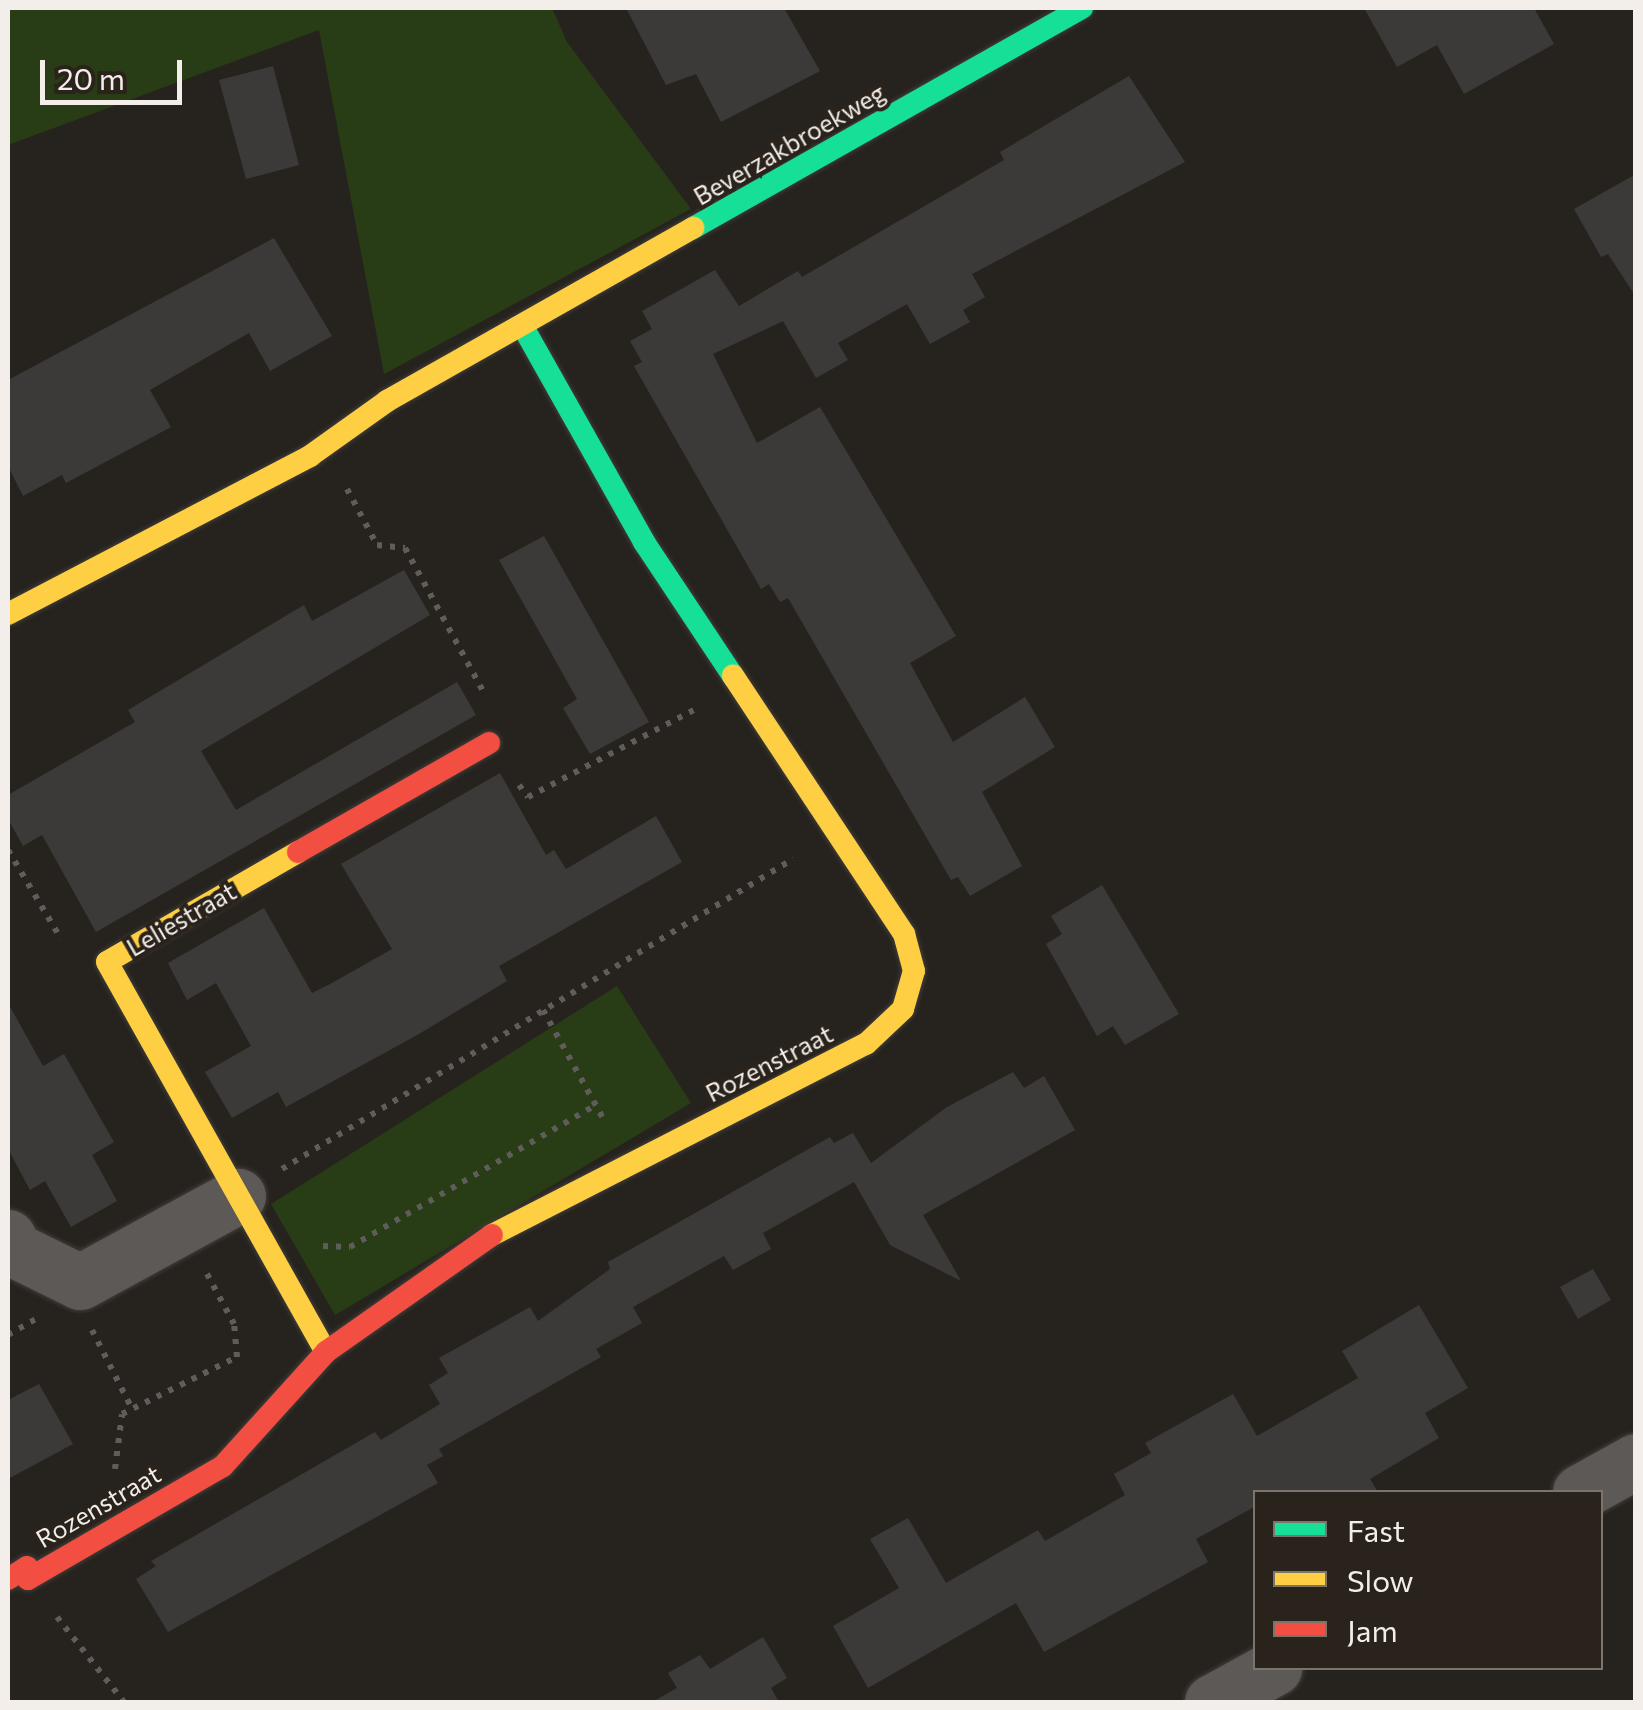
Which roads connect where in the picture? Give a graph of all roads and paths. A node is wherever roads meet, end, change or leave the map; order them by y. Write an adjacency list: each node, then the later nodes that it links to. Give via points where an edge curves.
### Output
1 (1082, 8): 2 (street, Beverzakbroekweg)
2 (523, 328): 4 (street, Beverzakbroekweg, via 387,401 247,492 164,526); 5 (street, Rozenstraat, via 644,542)
3 (340, 476): 6 (path, via 377,545 406,548 487,700)
4 (8, 614)
5 (740, 687): 6 (path, via 528,797); 7 (street, Rozenstraat)
6 (489, 742): 9 (street, Leliestraat)
7 (836, 832): 10 (path); 12 (street, Rozenstraat, via 904,934 914,971 904,1009 866,1044)
8 (8, 850): 9 (path, via 78,967)
9 (107, 962): 13 (street, Leliestraat)
10 (544, 1010): 11 (path); 13 (path)
11 (598, 1104): 12 (path); 16 (path, via 350,1248)
12 (623, 1168): 18 (street, Rozenstraat, via 494,1234)
13 (238, 1196): 14 (street); 16 (street, Leliestraat)
14 (182, 1226): 15 (street, via 80,1282 15,1250); 19 (path, via 234,1324 237,1358)
15 (8, 1237)
16 (264, 1243): 18 (street, Leliestraat)
17 (83, 1313): 19 (path)
18 (326, 1352): 22 (street, Rozenstraat, via 222,1466)
19 (132, 1409): 22 (path, via 122,1414)
20 (1636, 1461): 21 (street)
21 (1584, 1490)
22 (106, 1533): 23 (street, Rozenstraat)
23 (18, 1578): 25 (path)
24 (1270, 1670): 26 (street)
25 (124, 1702)
26 (1212, 1702)

